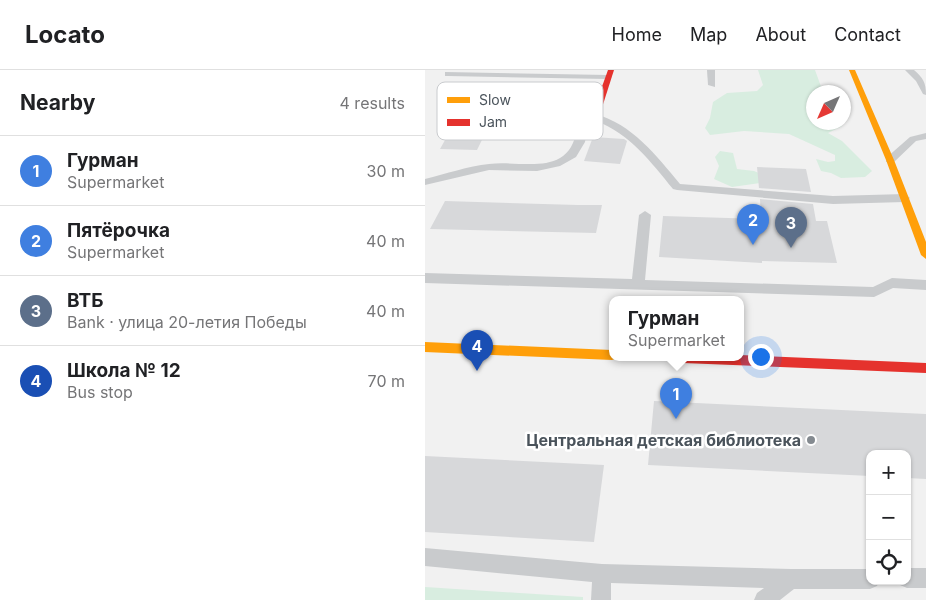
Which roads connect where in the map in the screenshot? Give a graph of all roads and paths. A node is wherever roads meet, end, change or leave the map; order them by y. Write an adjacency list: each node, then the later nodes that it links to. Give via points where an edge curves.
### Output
1 (711, 70): 7 (lane)
2 (852, 70): 13 (street)
3 (909, 70): 6 (lane)
4 (448, 74): 5 (lane)
5 (609, 74): 8 (street)
6 (923, 81): 9 (lane)
7 (712, 85)
8 (603, 92)
9 (926, 92)
10 (603, 119): 15 (lane, via 645,147 677,187 833,200)
11 (926, 136): 13 (lane, via 913,139)
12 (580, 140): 14 (lane, via 573,155 556,164 537,168 489,167)
13 (890, 160): 15 (street)
14 (425, 182)
15 (905, 198): 17 (street)
16 (645, 215): 20 (lane)
17 (924, 241): 18 (street)
18 (926, 255)
19 (425, 278): 20 (lane)
20 (638, 284): 21 (lane, via 875,292 892,283)
21 (926, 285)
22 (425, 347): 23 (street)
23 (609, 355)
24 (744, 361): 25 (street)
25 (926, 368)
26 (425, 557): 27 (lane)
27 (602, 572): 31 (lane); 32 (lane)
28 (866, 578): 31 (lane)
29 (911, 578): 30 (lane)
30 (926, 578)
31 (791, 580): 33 (lane)
32 (601, 600)
33 (765, 600)

